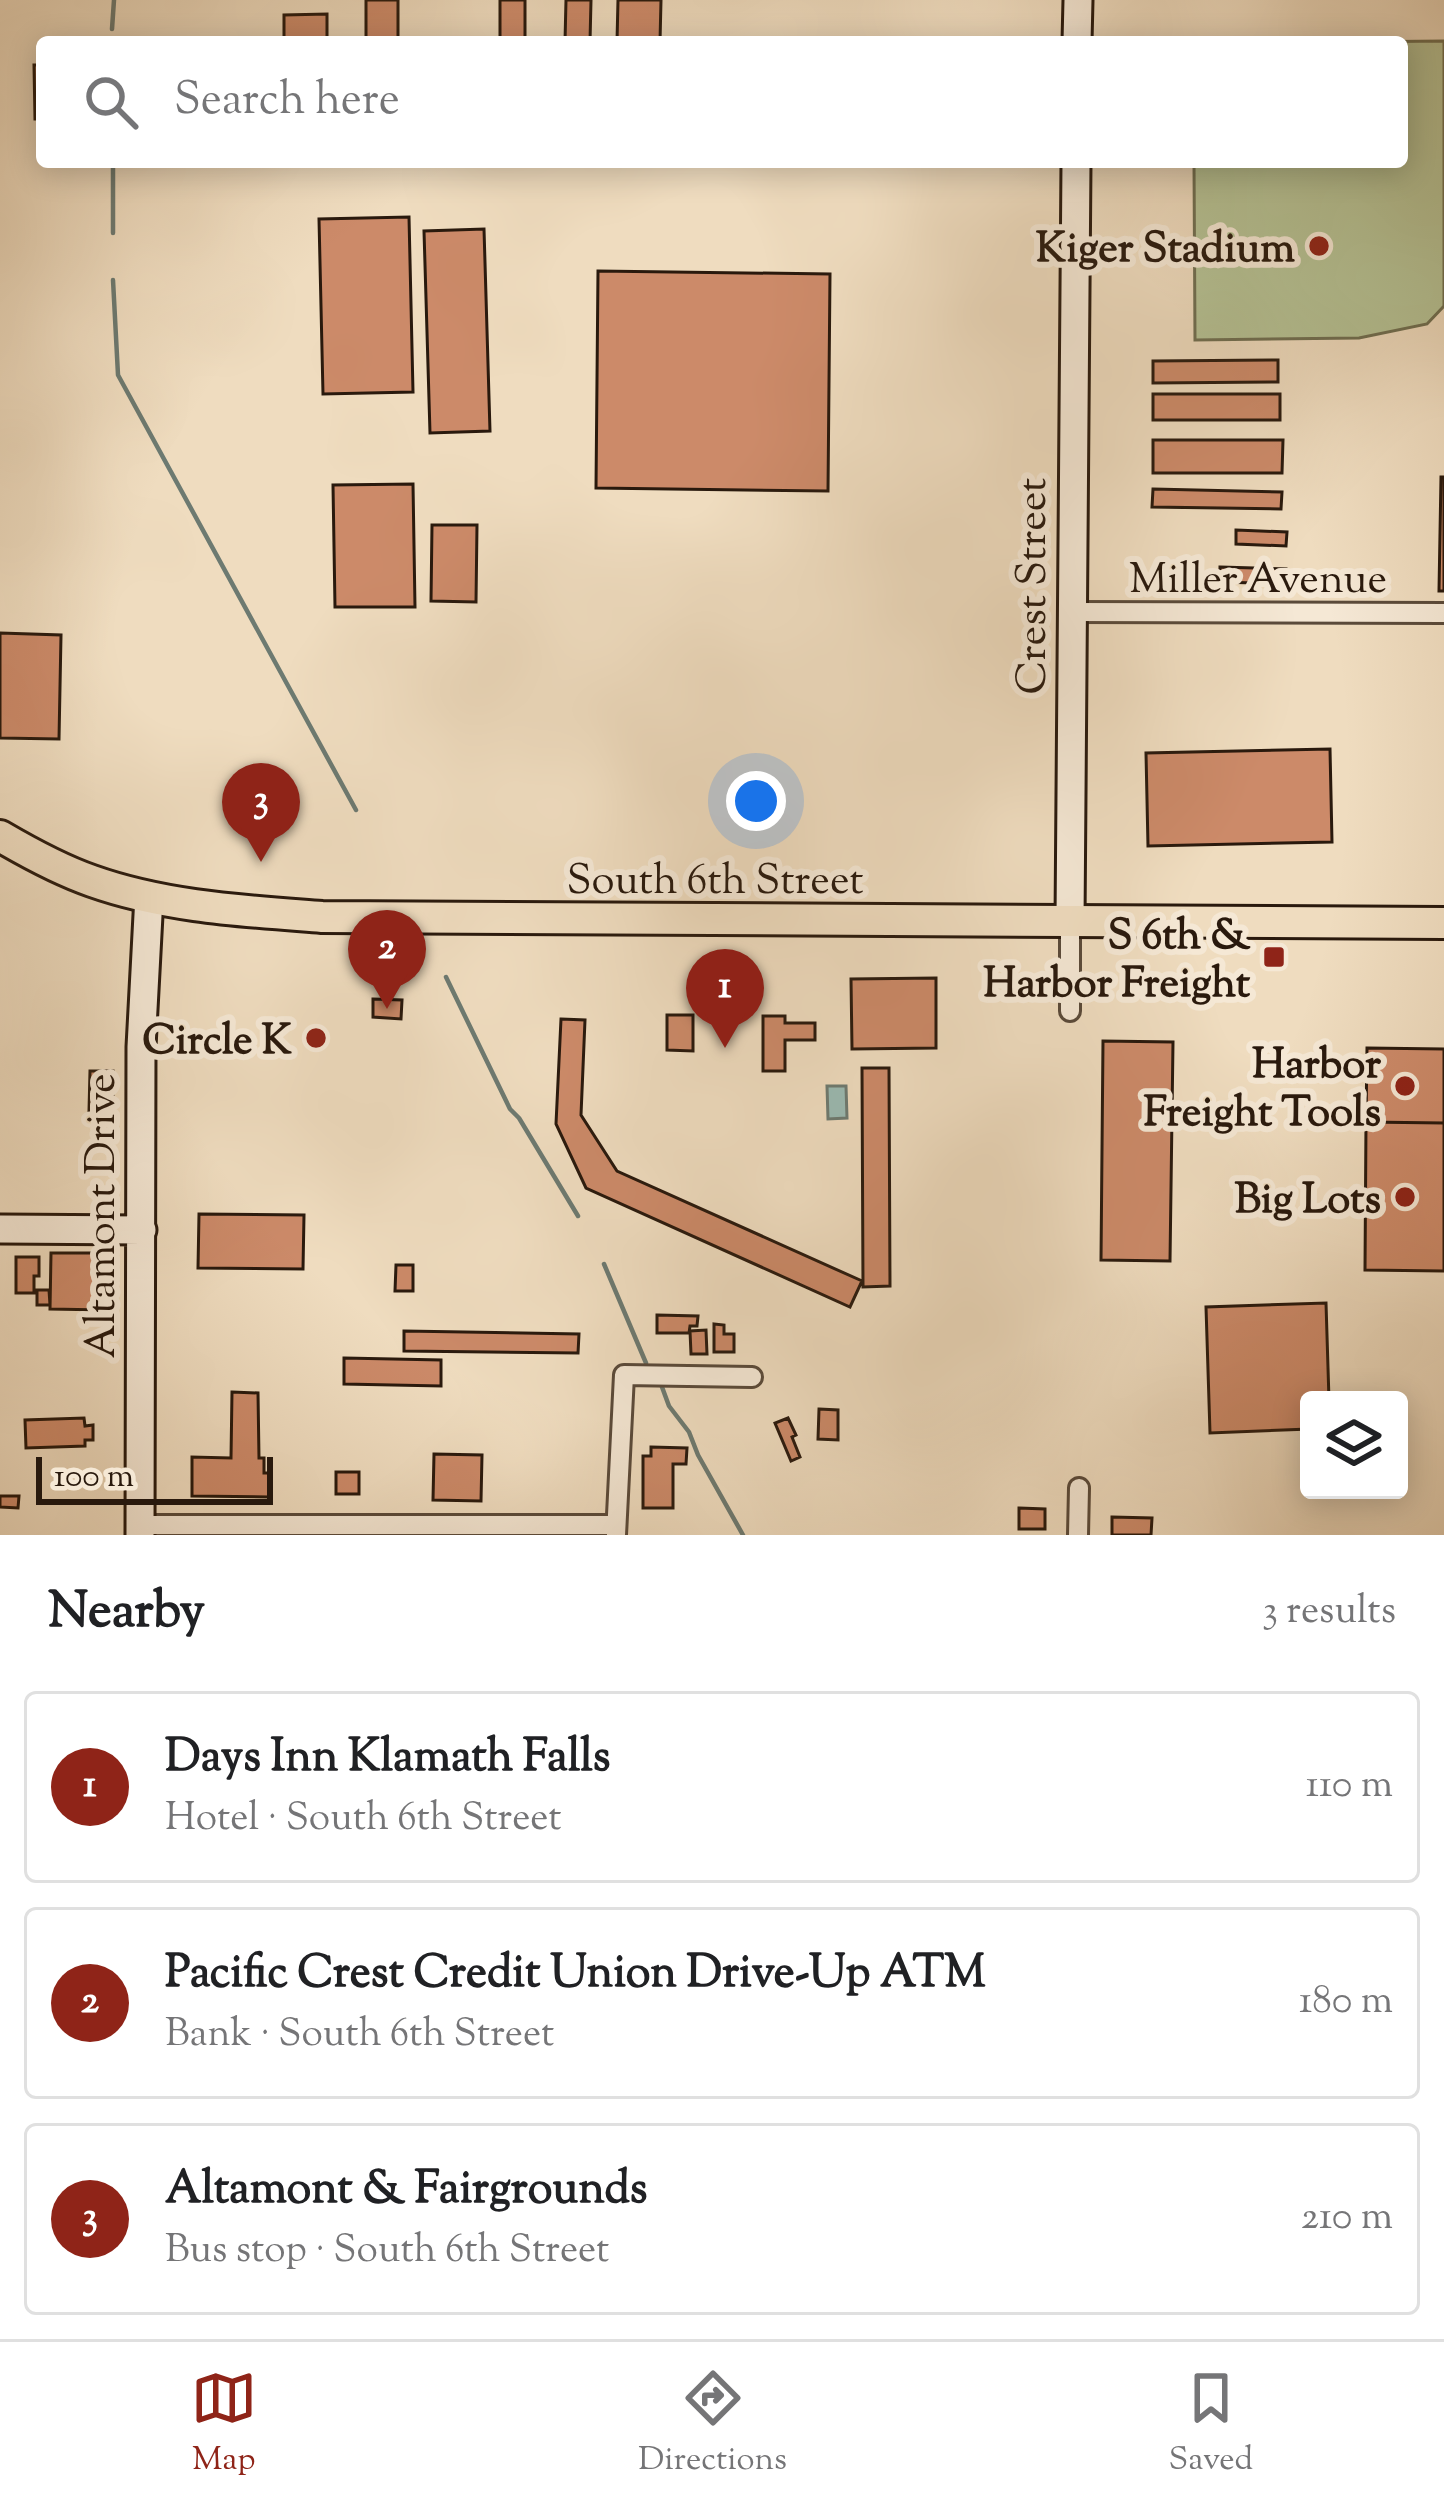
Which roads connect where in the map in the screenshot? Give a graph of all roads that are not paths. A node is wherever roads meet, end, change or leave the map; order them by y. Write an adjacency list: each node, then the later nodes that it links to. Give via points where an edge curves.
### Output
1 (1078, 0): 2 (street)
2 (1077, 36)
3 (1076, 168): 4 (street, Crest Street)
4 (1072, 612): 5 (street, Miller Avenue); 8 (street, Crest Street)
5 (1444, 613)
6 (0, 836): 7 (main road, South 6th Street, via 92,881)
7 (149, 896): 8 (main road, South 6th Street, via 322,917); 12 (street, Altamont Drive)
8 (1070, 921): 9 (main road, South 6th Street); 10 (street, Crest Street)
9 (1444, 923)
10 (1070, 1011)
11 (0, 1229): 12 (street)
12 (142, 1230): 15 (street, Altamont Drive)
13 (752, 1377): 16 (street, via 623,1375)
14 (1079, 1487): 17 (street)
15 (141, 1530): 16 (street)
16 (616, 1530)
17 (1078, 1535)

